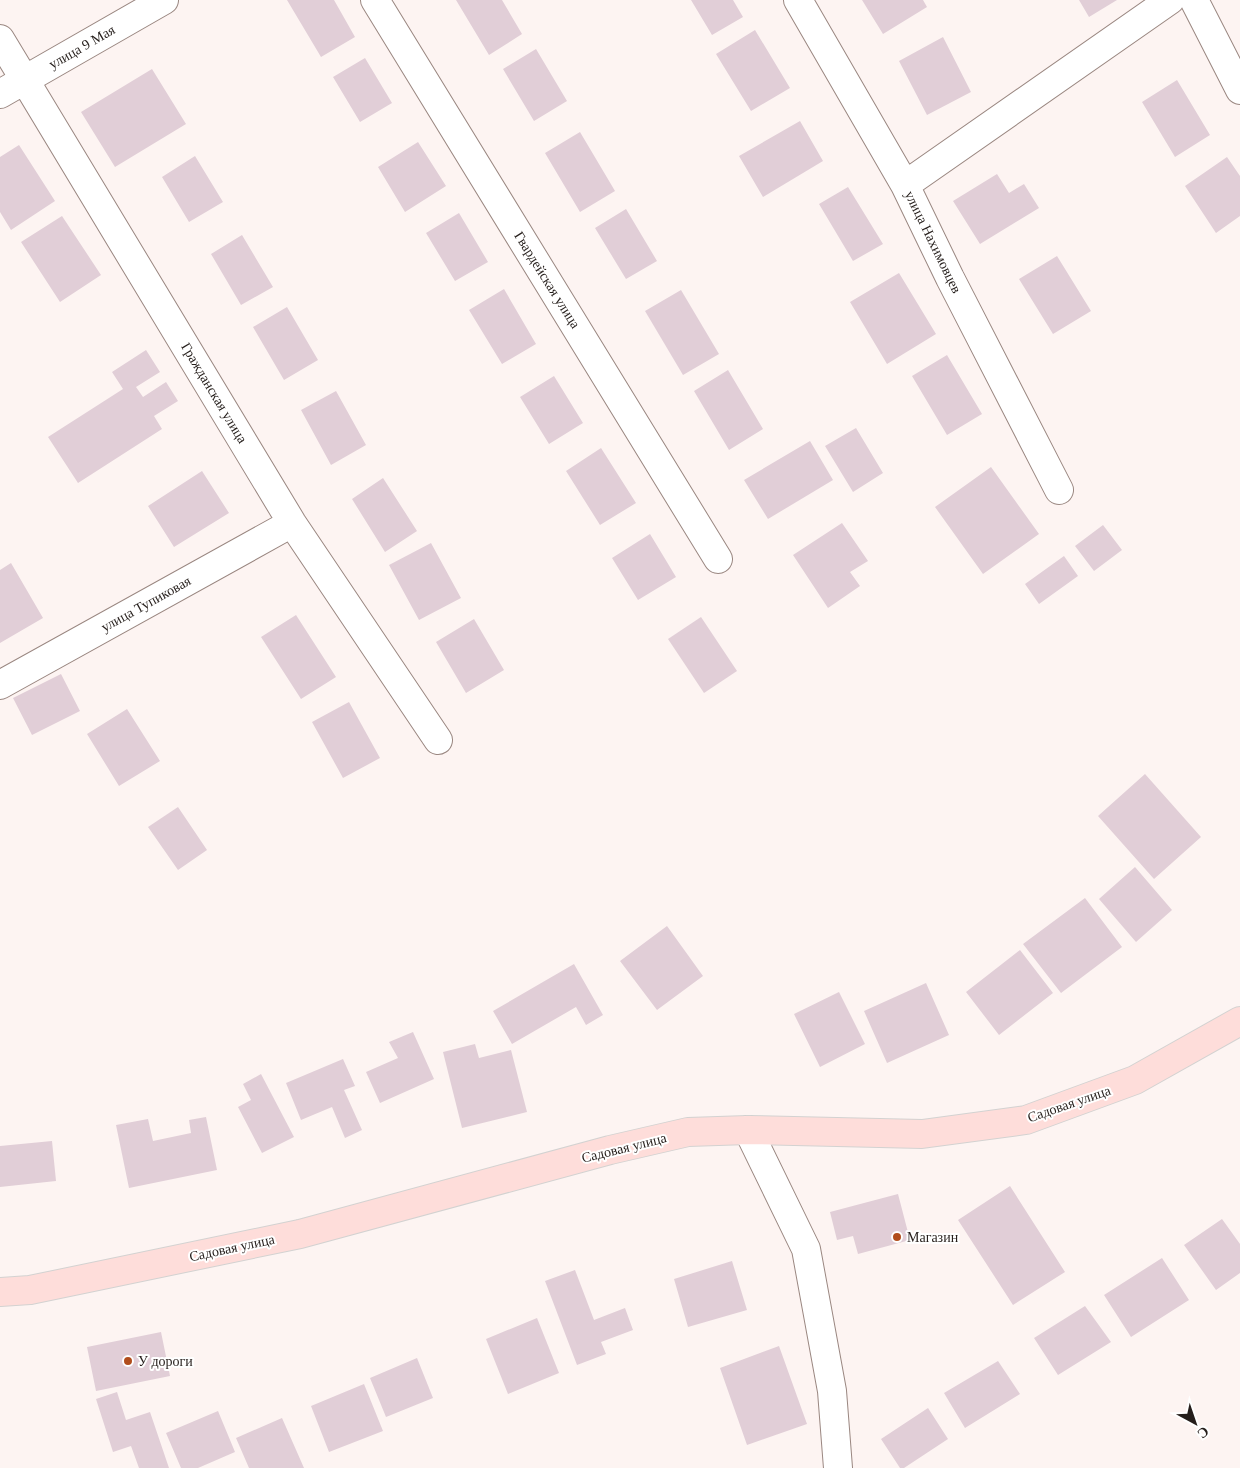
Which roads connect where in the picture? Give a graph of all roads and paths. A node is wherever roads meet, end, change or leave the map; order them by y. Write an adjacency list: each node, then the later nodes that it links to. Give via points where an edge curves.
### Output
1 (164, 0): 7 (street, улица 9 Мая)
2 (375, 0): 13 (street, Гвардейская улица)
3 (798, 0): 10 (street, улица Нахимовцев)
4 (1170, 0): 10 (street)
5 (1194, 0): 8 (street)
6 (0, 39): 7 (street, Гражданская улица)
7 (26, 79): 9 (street, улица 9 Мая); 12 (street, Гражданская улица)
8 (1240, 90)
9 (0, 94)
10 (905, 185): 11 (street, улица Нахимовцев)
11 (1059, 490)
12 (292, 523): 14 (street, улица Тупиковая); 15 (street, Гражданская улица)
13 (718, 559)
14 (0, 685)
15 (438, 740)
16 (1240, 1020): 17 (main road, Садовая улица, via 1135,1080 1026,1120 922,1134)
17 (748, 1130): 18 (main road, Садовая улица, via 688,1132 300,1234 30,1290); 19 (street, via 806,1249 832,1391)
18 (0, 1292)
19 (838, 1468)

